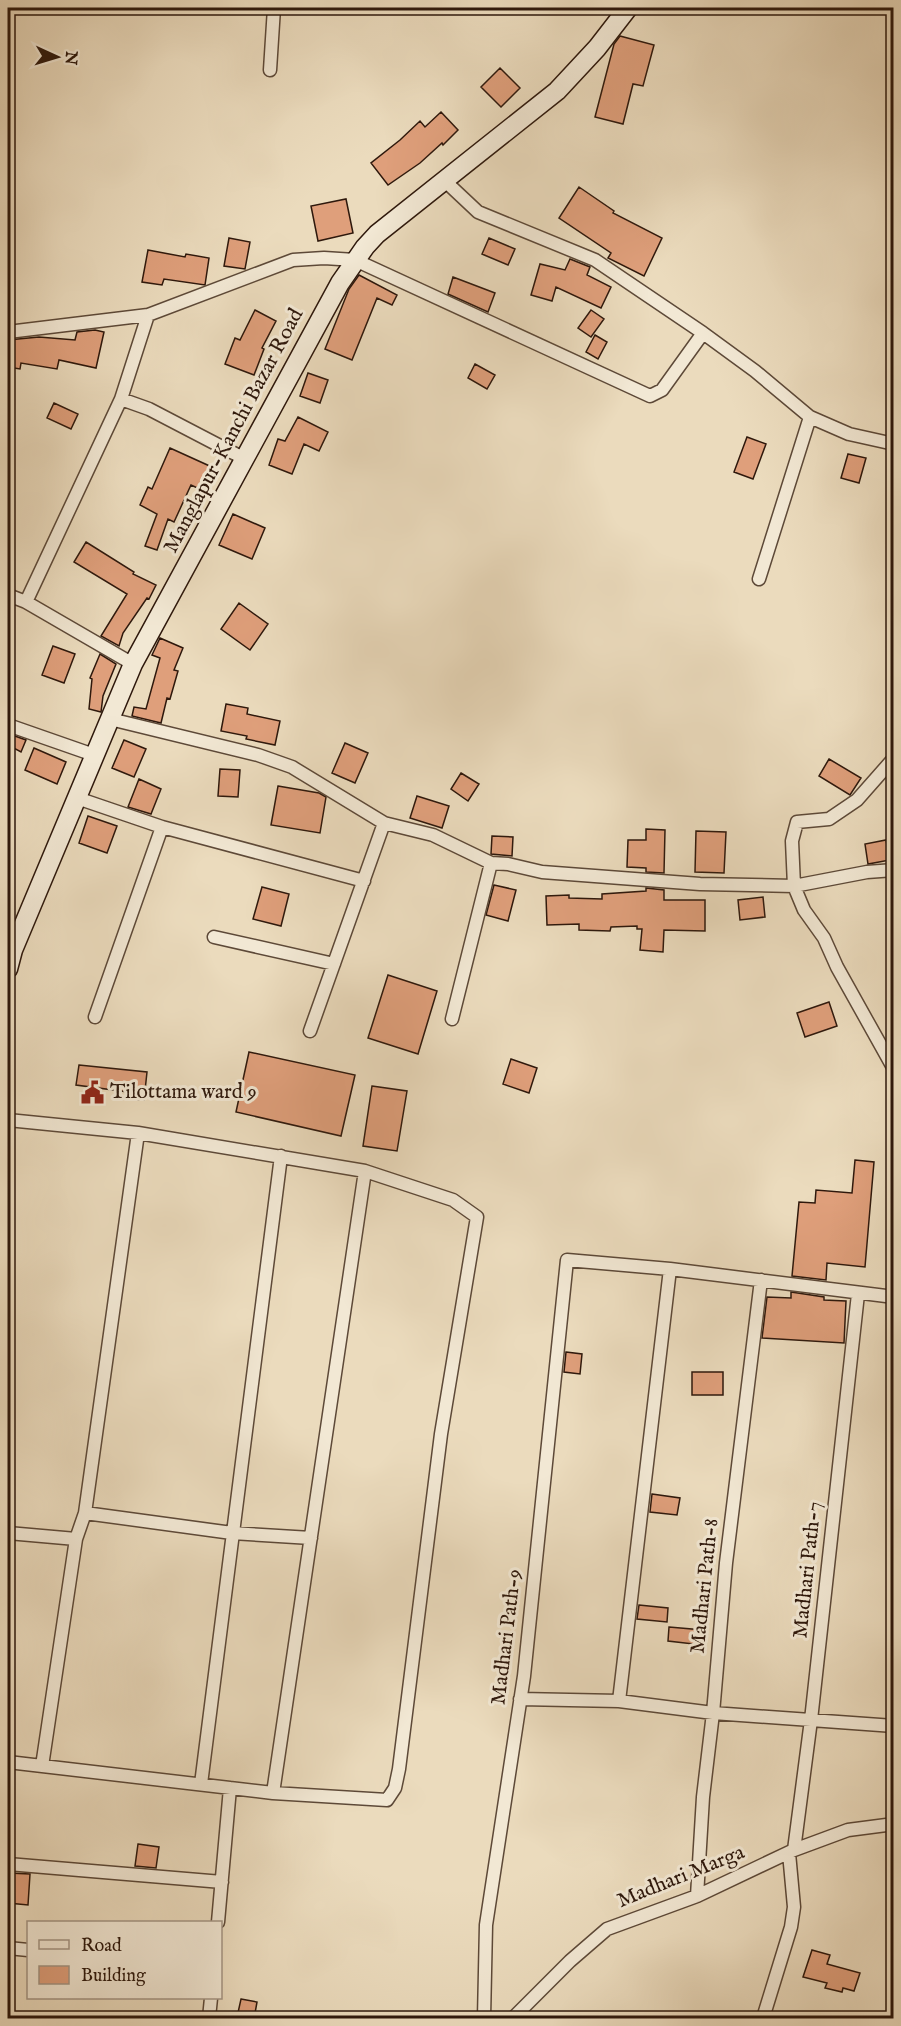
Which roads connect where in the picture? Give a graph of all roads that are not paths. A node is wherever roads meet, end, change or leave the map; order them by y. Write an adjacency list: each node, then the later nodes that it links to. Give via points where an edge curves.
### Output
1 (274, 8): 3 (street)
2 (628, 8): 4 (street, Manglapur-Kanchi Bazar Road, via 557,91)
3 (270, 70)
4 (446, 181): 5 (street, Manglapur-Kanchi Bazar Road, via 377,234); 8 (street, via 478,212 595,260)
5 (355, 260): 6 (street, via 293,260); 8 (street, via 650,396 662,390); 12 (street, Manglapur-Kanchi Bazar Road)
6 (148, 315): 7 (street); 9 (street)
7 (8, 332)
8 (703, 333): 10 (street)
9 (121, 399): 12 (street, via 148,408); 15 (street)
10 (810, 417): 11 (street, via 849,434); 13 (street)
11 (894, 444)
12 (245, 459): 16 (street, Manglapur-Kanchi Bazar Road)
13 (759, 579)
14 (8, 595): 15 (street)
15 (26, 602): 16 (street)
16 (133, 664): 17 (street, Manglapur-Kanchi Bazar Road)
17 (110, 719): 19 (street, Manglapur-Kanchi Bazar Road); 22 (street, via 292,767)
18 (8, 725): 19 (street)
19 (94, 755): 21 (street, Manglapur-Kanchi Bazar Road)
20 (894, 758): 27 (street, via 857,800 829,819 797,822 792,841)
21 (77, 798): 23 (street); 29 (street, Manglapur-Kanchi Bazar Road)
22 (384, 823): 24 (street, via 433,835); 26 (street)
23 (162, 827): 26 (street); 32 (street)
24 (491, 863): 27 (street, via 542,872 700,884); 33 (street)
25 (894, 870): 27 (street)
26 (364, 881): 30 (street)
27 (794, 886): 35 (street)
28 (214, 937): 30 (street)
29 (10, 949): 31 (street, Manglapur-Kanchi Bazar Road)
30 (334, 964): 34 (street)
31 (8, 969)
32 (95, 1017)
33 (452, 1019)
34 (310, 1030)
35 (894, 1069)
36 (8, 1120): 37 (street)
37 (138, 1133): 38 (street); 44 (street)
38 (281, 1156): 39 (street); 46 (street)
39 (365, 1171): 48 (street); 58 (street, via 453,1200 477,1217 441,1434 399,1769 395,1788 387,1800)
40 (670, 1269): 41 (street); 49 (street, Madhari Path-9, via 567,1260); 50 (street)
41 (761, 1281): 42 (street); 51 (street, Madhari Path-8, via 726,1563)
42 (858, 1294): 43 (street); 52 (street, Madhari Path-7)
43 (894, 1297)
44 (85, 1513): 46 (street); 47 (street)
45 (8, 1533): 47 (street)
46 (232, 1533): 48 (street); 56 (street)
47 (76, 1539): 55 (street)
48 (311, 1539): 58 (street)
49 (520, 1699): 50 (street); 69 (street, Madhari Path-9, via 486,1925)
50 (619, 1701): 51 (street)
51 (713, 1713): 52 (street); 63 (street, Madhari Path-8, via 702,1797)
52 (811, 1720): 53 (street); 60 (street, Madhari Path-7)
53 (894, 1726)
54 (8, 1762): 55 (street)
55 (42, 1766): 56 (street)
56 (201, 1784): 57 (street)
57 (230, 1788): 58 (street); 62 (street)
58 (273, 1793)
59 (894, 1824): 60 (street, Madhari Marga, via 848,1830)
60 (792, 1852): 63 (street, Madhari Marga); 71 (street, Madhari Path-7, via 792,1917)
61 (8, 1864): 62 (street)
62 (222, 1882): 64 (street)
63 (697, 1896): 70 (street, Madhari Marga, via 607,1929)
64 (218, 1921)
65 (8, 1948): 66 (street)
66 (27, 1950)
67 (211, 1999): 68 (street)
68 (209, 2019)
69 (484, 2019)
70 (513, 2019)
71 (763, 2019)

